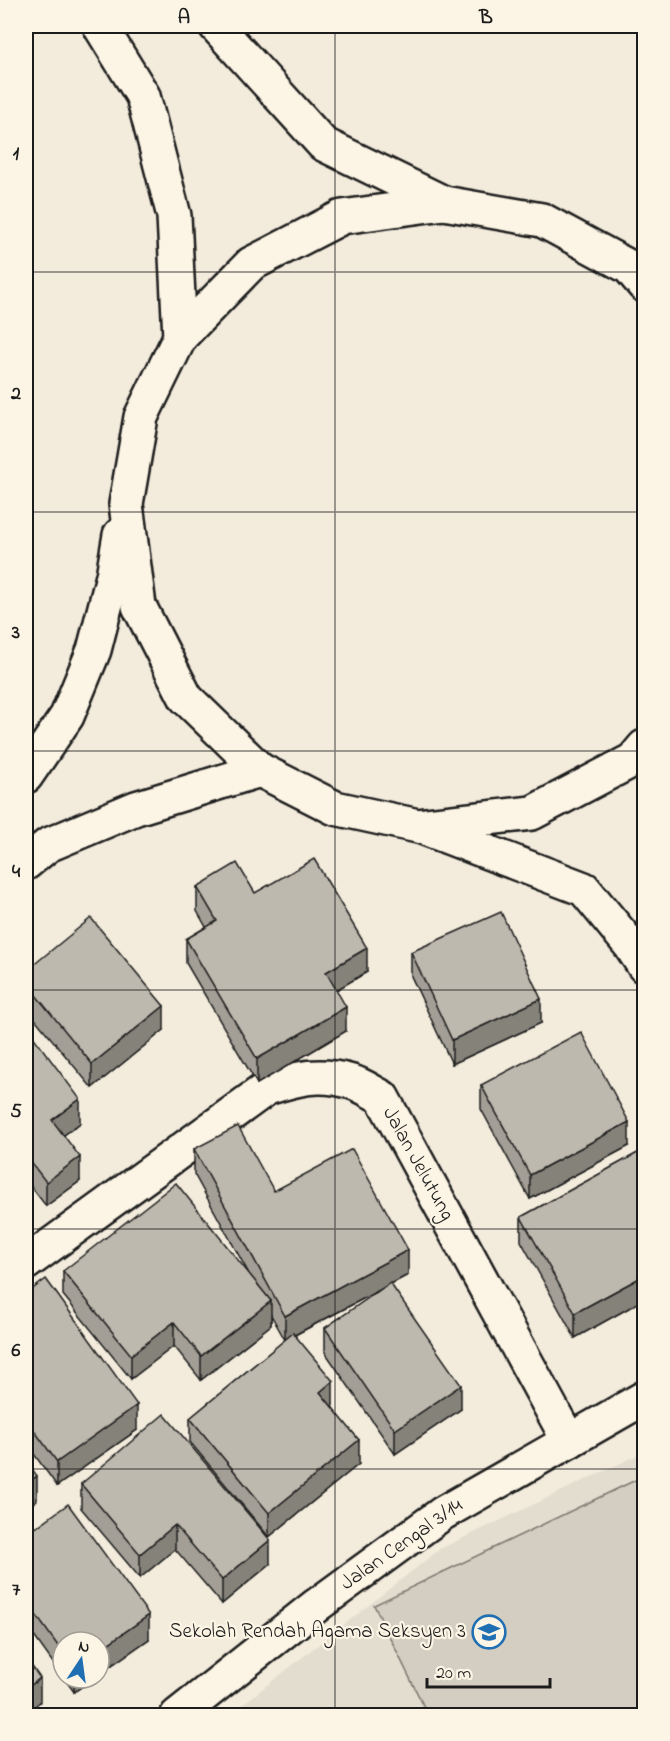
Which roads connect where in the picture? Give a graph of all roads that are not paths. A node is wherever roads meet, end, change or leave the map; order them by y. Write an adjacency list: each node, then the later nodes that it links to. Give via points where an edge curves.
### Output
1 (100, 26): 5 (main road, via 143,96 174,216)
2 (216, 26): 3 (main road, via 323,144)
3 (444, 203): 4 (main road, via 542,220); 5 (main road, via 342,217 332,222 251,264)
4 (639, 273)
5 (180, 337): 6 (main road, via 141,417)
6 (126, 504): 8 (main road, via 139,606 186,698); 9 (main road, via 94,650 67,717)
7 (645, 747): 10 (main road, via 633,760 532,813)
8 (260, 770): 10 (main road, via 336,808); 11 (main road, via 136,808 48,845)
9 (26, 776)
10 (418, 826): 12 (main road, via 584,890)
11 (26, 863)
12 (645, 966)
13 (26, 1263): 15 (main road, Jalan Jelutung, via 267,1088 295,1078 353,1082 382,1097)
14 (645, 1398): 15 (main road, Jalan Cengal 3/14)
15 (569, 1441): 16 (main road, Jalan Cengal 3/14, via 443,1513 317,1605)
16 (177, 1716)

